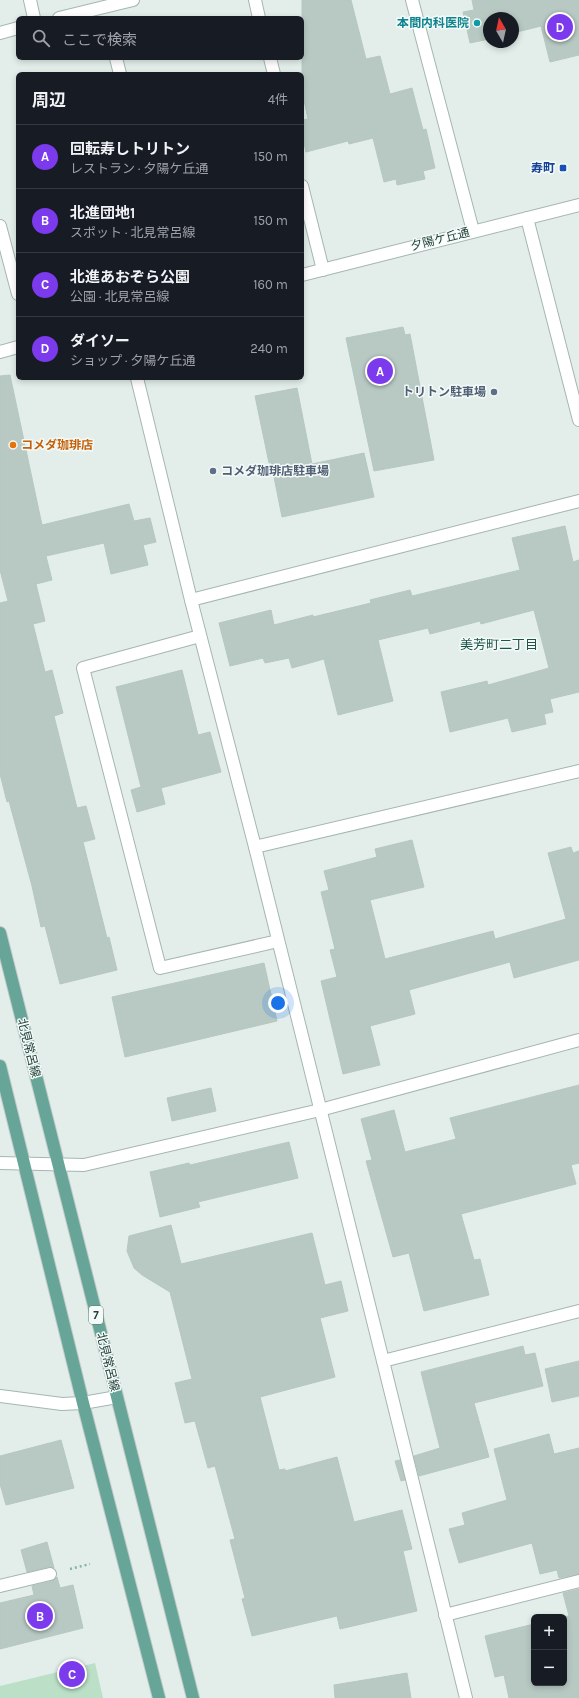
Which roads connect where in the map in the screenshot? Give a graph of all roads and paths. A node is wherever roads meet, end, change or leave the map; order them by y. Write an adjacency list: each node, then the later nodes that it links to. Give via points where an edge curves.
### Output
1 (30, 0): 6 (street)
2 (133, 0): 5 (street)
3 (255, 0): 8 (street)
4 (412, 0): 19 (street)
5 (105, 13): 7 (street)
6 (34, 16)
7 (77, 16)
8 (259, 16)
9 (16, 28): 10 (street)
10 (0, 32)
11 (116, 60): 13 (street)
12 (270, 60): 14 (street)
13 (120, 72)
14 (274, 72)
15 (304, 194): 20 (street)
16 (579, 205): 17 (street, 夕陽ケ丘通)
17 (527, 218): 19 (street, 夕陽ケ丘通); 26 (street)
18 (0, 226): 22 (street)
19 (474, 231): 20 (street, 夕陽ケ丘通)
20 (323, 270): 21 (street, 夕陽ケ丘通)
21 (304, 275)
22 (16, 286)
23 (16, 348): 24 (street)
24 (0, 352)
25 (137, 380): 28 (street)
26 (579, 420)
27 (579, 501): 28 (street)
28 (191, 600): 29 (street)
29 (200, 636): 31 (street); 33 (street, via 83,668 160,968)
30 (579, 770): 31 (street)
31 (255, 847): 33 (street)
32 (0, 933): 39 (main road, 北見常呂線 / 7)
33 (278, 941): 36 (street)
34 (579, 1040): 36 (street)
35 (0, 1066): 38 (main road)
36 (320, 1110): 39 (street, via 84,1165); 41 (street)
37 (0, 1163): 38 (street)
38 (23, 1163): 39 (street); 44 (main road)
39 (58, 1164): 43 (main road, 北見常呂線 / 7)
40 (579, 1311): 41 (street)
41 (384, 1361): 48 (street)
42 (0, 1396): 44 (street, via 62,1404)
43 (117, 1397): 44 (street); 50 (main road, 北見常呂線 / 7)
44 (83, 1403): 49 (main road)
45 (50, 1574): 47 (street)
46 (579, 1581): 48 (street)
47 (0, 1586)
48 (445, 1615): 51 (street)
49 (158, 1698)
50 (193, 1698)
51 (466, 1698)

